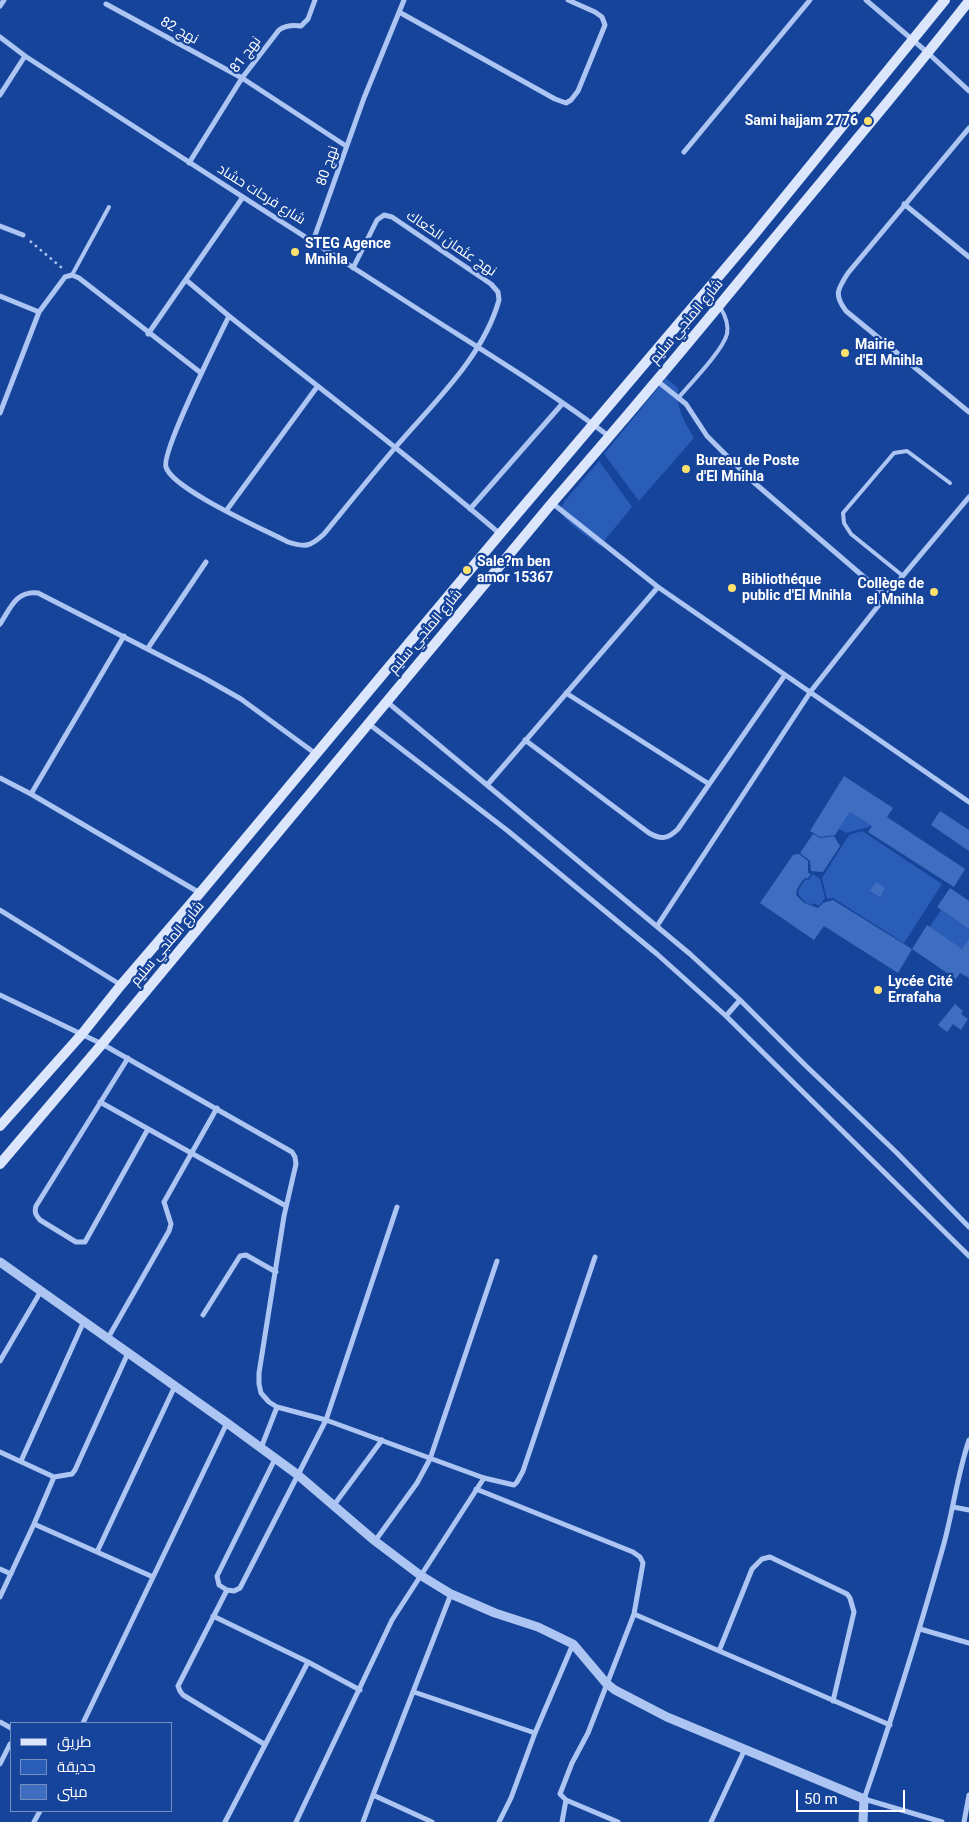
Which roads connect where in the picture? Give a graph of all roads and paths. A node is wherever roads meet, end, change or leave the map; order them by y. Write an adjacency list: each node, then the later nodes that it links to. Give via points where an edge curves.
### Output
1 (4, 0): 10 (street)
2 (315, 0): 16 (street, نهج 81, via 304,26 290,25 279,30)
3 (404, 0): 11 (street, نهج 80)
4 (568, 0): 11 (street, via 602,16 605,25 578,91 566,102 555,99)
5 (810, 0): 21 (street)
6 (866, 0): 13 (street)
7 (945, 0): 13 (main road, شارع المنجي سليم)
8 (969, 1): 14 (main road, شارع المنجي سليم)
9 (106, 4): 16 (street, نهج 82)
10 (0, 6)
11 (399, 12): 20 (street, نهج 80)
12 (0, 37): 15 (street, شارع فرحات حشاد)
13 (912, 40): 14 (street); 47 (main road, شارع المنجي سليم, via 753,236)
14 (928, 53): 17 (street); 34 (main road, شارع المنجي سليم)
15 (25, 56): 18 (street); 22 (street, شارع فرحات حشاد)
16 (242, 78): 20 (street, نهج 82); 22 (street, نهج 81)
17 (969, 91)
18 (0, 95)
19 (969, 128): 24 (street)
20 (346, 146): 28 (street, نهج 80)
21 (684, 152)
22 (189, 163): 23 (street, شارع فرحات حشاد)
23 (243, 197): 28 (street, شارع فرحات حشاد); 32 (street)
24 (904, 204): 29 (street); 45 (street, via 848,273 839,290 838,301)
25 (109, 207): 31 (lane)
26 (0, 226): 27 (street)
27 (23, 236): 31 (path)
28 (313, 241): 30 (street, شارع فرحات حشاد)
29 (969, 257)
30 (353, 268): 38 (street, شارع فرحات حشاد); 38 (street, نهج عثمان الكعاك, via 377,220 384,215 392,217 498,292 497,307)
31 (72, 275): 35 (street, via 62,281); 37 (street)
32 (186, 280): 36 (street); 37 (street)
33 (0, 296): 35 (street)
34 (719, 306): 40 (main road, شارع المنجي سليم); 42 (lane, via 726,319 724,341)
35 (39, 312): 44 (street)
36 (229, 316): 39 (street); 41 (street)
37 (148, 334): 39 (street)
38 (478, 346): 43 (street, شارع فرحات حشاد); 49 (street, via 452,382)
39 (201, 374): 54 (street, via 167,451 165,466 170,476 182,486)
40 (656, 380): 42 (street); 48 (main road, شارع المنجي سليم)
41 (317, 387): 49 (street); 54 (street)
42 (679, 397): 59 (street, via 701,429 750,479)
43 (564, 403): 47 (street, شارع فرحات حشاد); 53 (street)
44 (1, 405): 46 (street)
45 (969, 412)
46 (0, 413)
47 (593, 424): 48 (street, شارع فرحات حشاد); 55 (main road, شارع المنجي سليم)
48 (610, 437): 52 (main road, شارع المنجي سليم)
49 (395, 448): 53 (street); 54 (street, via 324,534 307,546 288,542)
50 (950, 484): 57 (lane, via 907,450 894,453 843,512 844,523 851,534)
51 (969, 497): 57 (street)
52 (552, 503): 58 (street); 66 (main road, شارع المنجي سليم)
53 (470, 509): 55 (street)
54 (226, 510)
55 (500, 534): 69 (main road, شارع المنجي سليم)
56 (206, 562): 62 (street)
57 (903, 576): 59 (street)
58 (658, 587): 63 (street); 65 (street)
59 (886, 596): 64 (street)
60 (0, 624): 61 (street, via 18,598 30,592)
61 (124, 636): 62 (street); 73 (street)
62 (148, 648): 69 (street, via 241,699)
63 (785, 675): 64 (street); 72 (street)
64 (811, 691): 74 (street); 77 (street)
65 (566, 693): 68 (street); 72 (street)
66 (386, 701): 67 (main road, شارع المنجي سليم); 71 (street)
67 (368, 723): 81 (street, via 508,831); 83 (main road, شارع المنجي سليم)
68 (525, 740): 71 (street); 72 (street, via 657,837 665,838 678,829)
69 (316, 754): 75 (main road, شارع المنجي سليم)
70 (0, 778): 73 (street)
71 (488, 784): 77 (street)
72 (709, 784)
73 (31, 794): 75 (street)
74 (969, 802)
75 (200, 893): 78 (main road, شارع المنجي سليم)
76 (0, 910): 78 (street)
77 (657, 926): 80 (street)
78 (121, 985): 82 (main road, شارع المنجي سليم)
79 (0, 995): 82 (street)
80 (740, 1000): 81 (street); 93 (street)
81 (726, 1016): 95 (street)
82 (82, 1034): 83 (street); 87 (main road, شارع المنجي سليم)
83 (102, 1044): 84 (street); 90 (main road, شارع المنجي سليم)
84 (128, 1058): 85 (street); 86 (street)
85 (100, 1102): 88 (street); 88 (street, via 35,1210 40,1220 76,1242 86,1240)
86 (217, 1108): 89 (street); 91 (street, via 292,1152 296,1164)
87 (0, 1126)
88 (148, 1129): 89 (street)
89 (192, 1154): 91 (street); 102 (street, via 164,1202 169,1231)
90 (0, 1164)
91 (286, 1206): 98 (street)
92 (397, 1208): 107 (street)
93 (969, 1227)
94 (595, 1256): 118 (street, via 520,1477 510,1485)
95 (969, 1256)
96 (497, 1261): 114 (street)
97 (0, 1262): 99 (street)
98 (276, 1272): 100 (street, via 246,1255 240,1256); 106 (street, via 259,1384 261,1393)
99 (41, 1291): 101 (street); 104 (street)
100 (203, 1315)
101 (84, 1321): 102 (street); 115 (street)
102 (108, 1338): 103 (street)
103 (128, 1353): 105 (street); 117 (street, via 75,1470 68,1476)
104 (0, 1361)
105 (175, 1386): 108 (street); 125 (street)
106 (277, 1407): 107 (street); 111 (street)
107 (326, 1420): 109 (street); 116 (street)
108 (228, 1423): 111 (street); 129 (street)
109 (382, 1440): 114 (street); 120 (street)
110 (969, 1440): 121 (street)
111 (261, 1448): 113 (street)
112 (0, 1452): 115 (street)
113 (275, 1459): 116 (street); 130 (street, via 216,1576 219,1585)
114 (430, 1459): 118 (street); 124 (street, via 417,1483)
115 (21, 1462): 117 (street)
116 (298, 1475): 120 (street); 130 (street, via 240,1588)
117 (54, 1477): 123 (street)
118 (484, 1478): 119 (street)
119 (476, 1489): 128 (street); 133 (street, via 640,1557 643,1563)
120 (334, 1505): 124 (street)
121 (953, 1507): 122 (street); 135 (street)
122 (969, 1510)
123 (34, 1524): 125 (street); 127 (street)
124 (375, 1541): 128 (street)
125 (97, 1552): 129 (street)
126 (0, 1569): 127 (street)
127 (11, 1574): 132 (street)
128 (420, 1575): 131 (street); 141 (street, via 385,1633)
129 (153, 1577): 144 (street)
130 (227, 1590): 134 (street)
131 (451, 1594): 137 (street, via 495,1614 538,1627); 142 (street)
132 (0, 1597)
133 (634, 1614): 138 (street); 140 (street)
134 (213, 1616): 139 (street); 148 (street, via 178,1686 183,1695)
135 (920, 1629): 136 (street); 145 (street)
136 (969, 1643)
137 (572, 1644): 140 (street); 146 (street)
138 (719, 1651): 143 (street); 143 (street, via 752,1569 762,1559 770,1557 850,1598 854,1612)
139 (308, 1662): 141 (street); 148 (street)
140 (606, 1683): 149 (street, via 667,1717); 154 (street, via 588,1733 560,1794)
141 (360, 1690): 156 (street)
142 (414, 1692): 146 (street); 151 (street)
143 (833, 1701): 145 (street)
144 (83, 1722)
145 (890, 1725): 153 (street)
146 (535, 1733): 159 (street)
147 (10, 1744): 150 (street)
148 (264, 1744): 155 (street)
149 (745, 1750): 153 (street); 162 (street)
150 (0, 1764)
151 (373, 1795): 157 (street); 158 (street)
152 (969, 1795): 165 (street)
153 (864, 1799): 163 (street); 164 (street)
154 (566, 1800): 160 (street); 161 (street)
155 (225, 1822)
156 (296, 1822)
157 (363, 1822)
158 (432, 1822)
159 (499, 1822)
160 (562, 1822)
161 (618, 1822)
162 (711, 1822)
163 (863, 1822)
164 (942, 1822)
165 (964, 1822)

